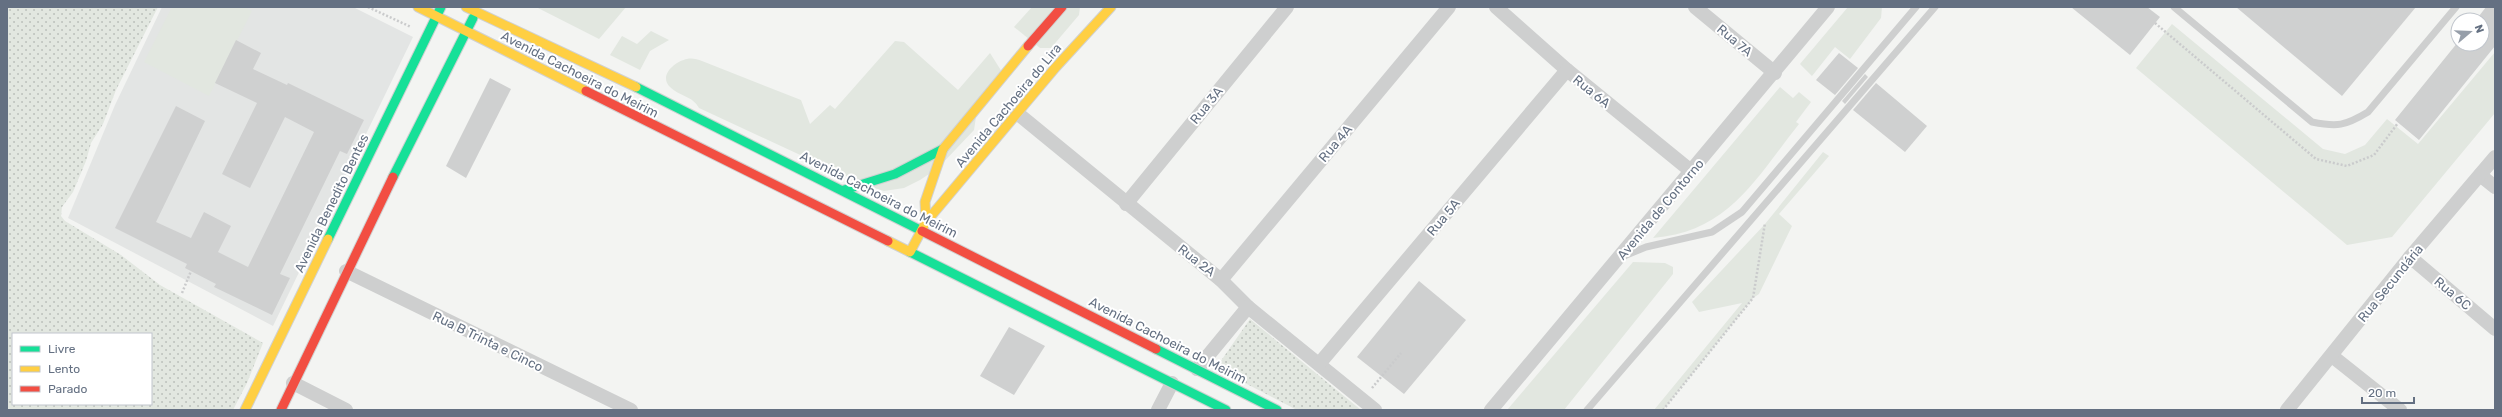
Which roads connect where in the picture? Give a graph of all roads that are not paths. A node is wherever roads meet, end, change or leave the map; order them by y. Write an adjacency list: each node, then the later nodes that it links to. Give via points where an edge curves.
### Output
1 (418, 7): 16 (main road, Avenida Cachoeira do Meirim)
2 (441, 7): 16 (main road, Avenida Benedito Bentes)
3 (466, 7): 15 (main road, Avenida Cachoeira do Meirim)
4 (1062, 7): 21 (main road, Avenida Cachoeira do Lira)
5 (1111, 7): 20 (main road, Avenida Cachoeira do Lira)
6 (1287, 7): 28 (street, Rua 3A)
7 (1449, 7): 35 (street, Rua 4A)
8 (1496, 7): 18 (street, Rua 6A)
9 (1695, 7): 19 (street, Rua 7A)
10 (1828, 7): 19 (street, Avenida de Contorno)
11 (1916, 7): 32 (lane, via 1742,212 1712,232 1646,247)
12 (1935, 7): 52 (lane)
13 (2174, 7): 14 (lane, via 2312,122 2333,126 2350,123 2368,112)
14 (2456, 7)
15 (476, 12): 17 (main road); 27 (main road, Avenida Cachoeira do Meirim, via 655,96)
16 (436, 16): 17 (main road, Avenida Cachoeira do Meirim); 43 (main road, Avenida Benedito Bentes)
17 (465, 31): 31 (main road, Avenida Cachoeira do Meirim); 34 (main road)
18 (1567, 70): 23 (street, Rua 6A); 39 (street, Rua 5A)
19 (1775, 73): 23 (street, Avenida de Contorno)
20 (1017, 113): 25 (main road, Avenida Cachoeira do Lira); 28 (street, Rua 2A)
21 (941, 153): 25 (main road, via 948,176); 27 (main road, via 886,179); 29 (main road, Avenida Cachoeira do Lira, via 925,202)
22 (2495, 157): 24 (street, Rua Secundária)
23 (1691, 171): 32 (street, Avenida de Contorno)
24 (2480, 175): 26 (street); 33 (street, Rua Secundária)
25 (962, 179): 29 (main road, Avenida Cachoeira do Lira)
26 (2495, 186)
27 (844, 190): 30 (main road, Avenida Cachoeira do Meirim)
28 (1126, 204): 35 (street, Rua 2A)
29 (926, 222): 30 (main road, Avenida Cachoeira do Lira)
30 (922, 231): 31 (main road, Avenida Cachoeira do Lira); 40 (main road, Avenida Cachoeira do Meirim)
31 (910, 252): 42 (main road, Avenida Cachoeira do Meirim)
32 (1619, 258): 51 (street, Avenida de Contorno)
33 (2410, 258): 37 (street, Rua 6C); 38 (street, Rua Secundária)
34 (346, 271): 41 (main road); 46 (street, Rua B Trinta e Cinco)
35 (1221, 280): 36 (street, Rua 2A)
36 (1248, 307): 39 (street, Rua 2A); 40 (street)
37 (2495, 329)
38 (2332, 356): 53 (street, Rua Secundária); 54 (street)
39 (1319, 364): 50 (street, Rua 2A)
40 (1197, 369): 49 (main road, Avenida Cachoeira do Meirim)
41 (292, 384): 44 (main road); 45 (street)
42 (1172, 384): 47 (street); 48 (main road, Avenida Cachoeira do Meirim)
43 (245, 410)
44 (281, 410)
45 (346, 410)
46 (631, 410)
47 (1158, 410)
48 (1226, 410)
49 (1278, 410)
50 (1375, 410)
51 (1491, 410)
52 (1587, 410)
53 (2287, 410)
54 (2400, 410)

